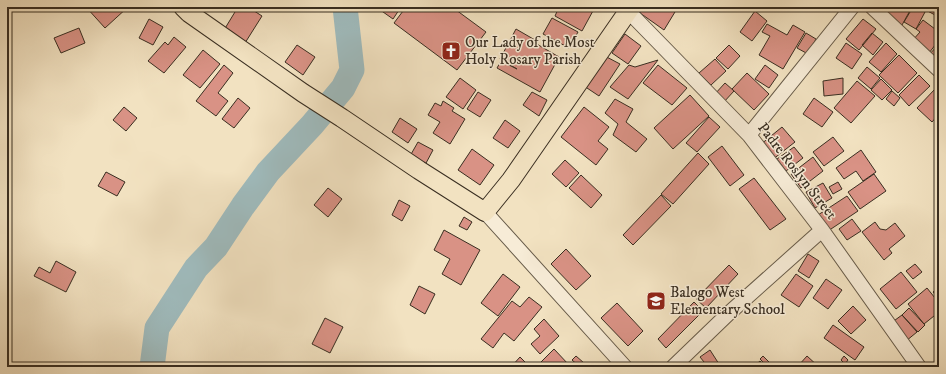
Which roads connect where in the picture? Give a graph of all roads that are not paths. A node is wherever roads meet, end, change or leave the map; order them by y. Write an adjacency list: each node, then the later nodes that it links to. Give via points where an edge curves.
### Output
1 (183, 7): 7 (main road, via 303,93)
2 (852, 7): 6 (street)
3 (872, 7): 5 (street)
4 (630, 9): 6 (street, Padre Roslyn Street); 7 (main road, via 512,180)
5 (939, 70)
6 (749, 136): 8 (street, Padre Roslyn Street)
7 (485, 212): 9 (street)
8 (822, 230): 10 (street); 11 (street, Padre Roslyn Street)
9 (625, 367)
10 (673, 367)
11 (919, 367)

